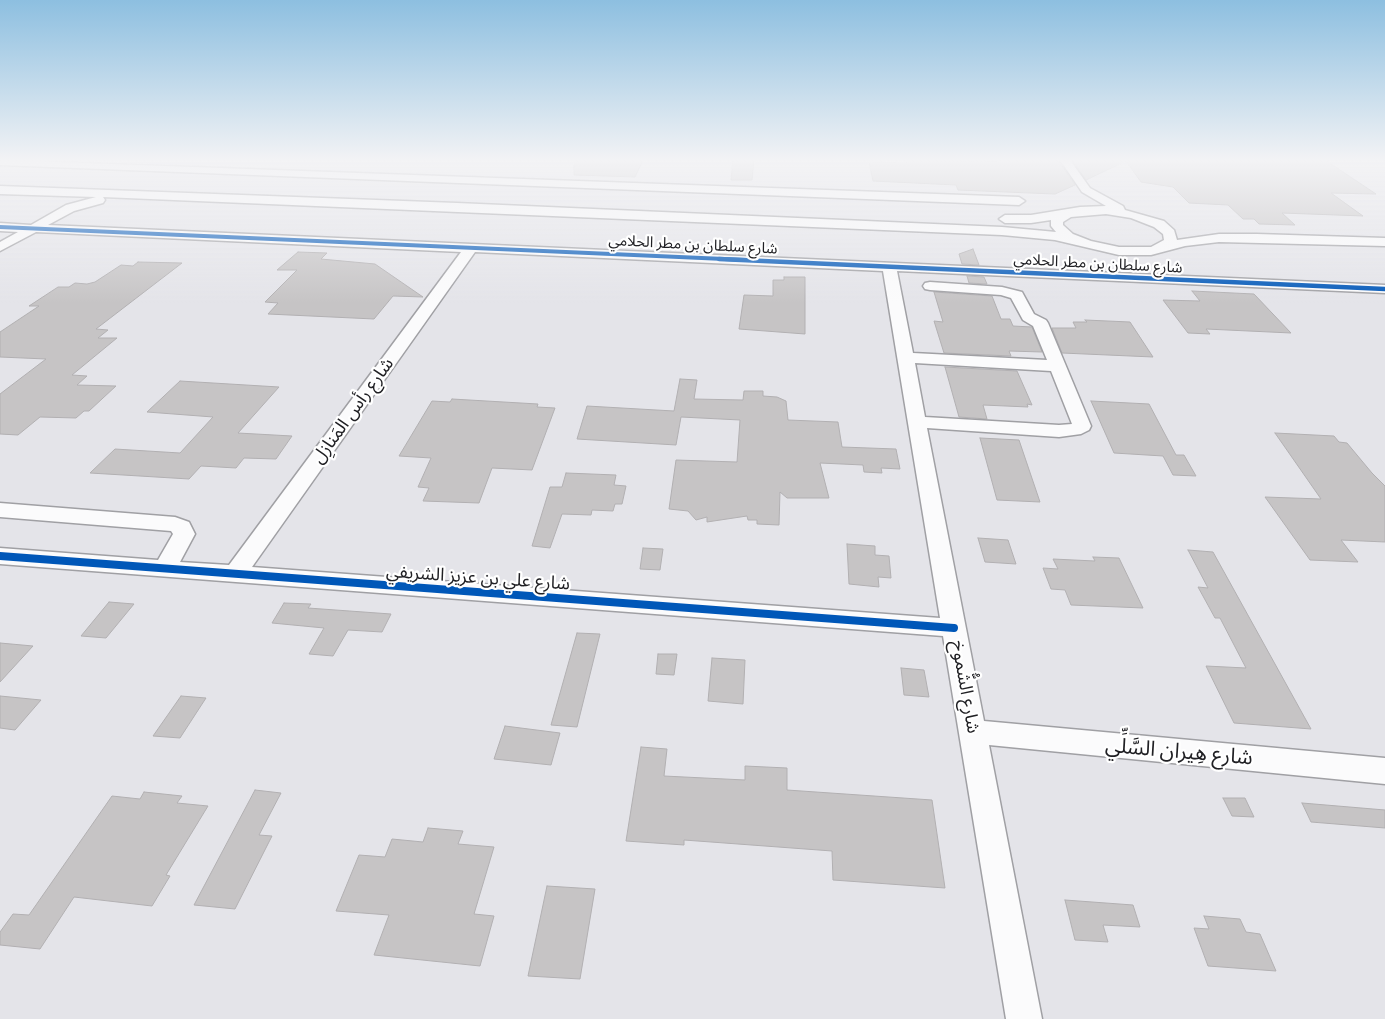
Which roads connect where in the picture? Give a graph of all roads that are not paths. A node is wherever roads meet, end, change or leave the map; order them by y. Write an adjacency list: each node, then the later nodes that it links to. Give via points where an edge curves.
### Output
1 (70, 208): 11 (street)
2 (470, 208): 13 (street, via 1002,231 1055,236)
3 (1083, 208): 5 (street)
4 (1117, 208): 7 (street)
5 (1080, 211): 6 (street); 7 (street, via 1106,210)
6 (1067, 214): 8 (street, via 1031,219); 13 (street, via 1060,217 1057,226)
7 (1134, 215): 9 (street)
8 (993, 218)
9 (1151, 220): 12 (street, via 1182,228); 18 (street, via 1169,233 1171,241)
10 (0, 227): 11 (street, شارع سلطان بن مطر الحلامي)
11 (33, 229): 15 (street); 17 (street, شارع سلطان بن مطر الحلامي)
12 (1257, 238): 14 (street); 18 (street, via 1207,239)
13 (1079, 242): 16 (street)
14 (1385, 242)
15 (0, 247)
16 (1096, 247): 18 (street, via 1130,252); 19 (street, شارع سلطان بن مطر الحلامي)
17 (471, 248): 20 (street, شارع سلطان بن مطر الحلامي); 30 (street, شارع رأس المَنازِل)
18 (1161, 248): 19 (street, شارع سلطان بن مطر الحلامي, via 1143,257)
19 (1142, 265): 21 (street, شارع سلطان بن مطر الحلامي)
20 (889, 267): 21 (street, شارع سلطان بن مطر الحلامي); 24 (street, شارع الشُّموخ)
21 (1151, 279): 23 (street, شارع سلطان بن مطر الحلامي)
22 (930, 286): 25 (street, via 1017,295 1028,316 1040,323)
23 (1385, 289)
24 (906, 358): 25 (street); 26 (street, شارع الشُّموخ)
25 (1057, 366): 26 (street, via 1082,423 1078,429 1059,431)
26 (917, 422): 31 (street, شارع الشُّموخ)
27 (0, 510): 29 (street, via 175,524 184,534)
28 (0, 556): 29 (street, شارع علي بن عزيز الشريفي)
29 (164, 569): 30 (street, شارع علي بن عزيز الشريفي)
30 (234, 575): 31 (street, شارع علي بن عزيز الشريفي)
31 (954, 628): 32 (street, شارع الشُّموخ)
32 (973, 732): 33 (street, شارع هِيران السَّلِّي); 34 (street, شارع الشُّموخ)
33 (1385, 771)
34 (1024, 1019)

